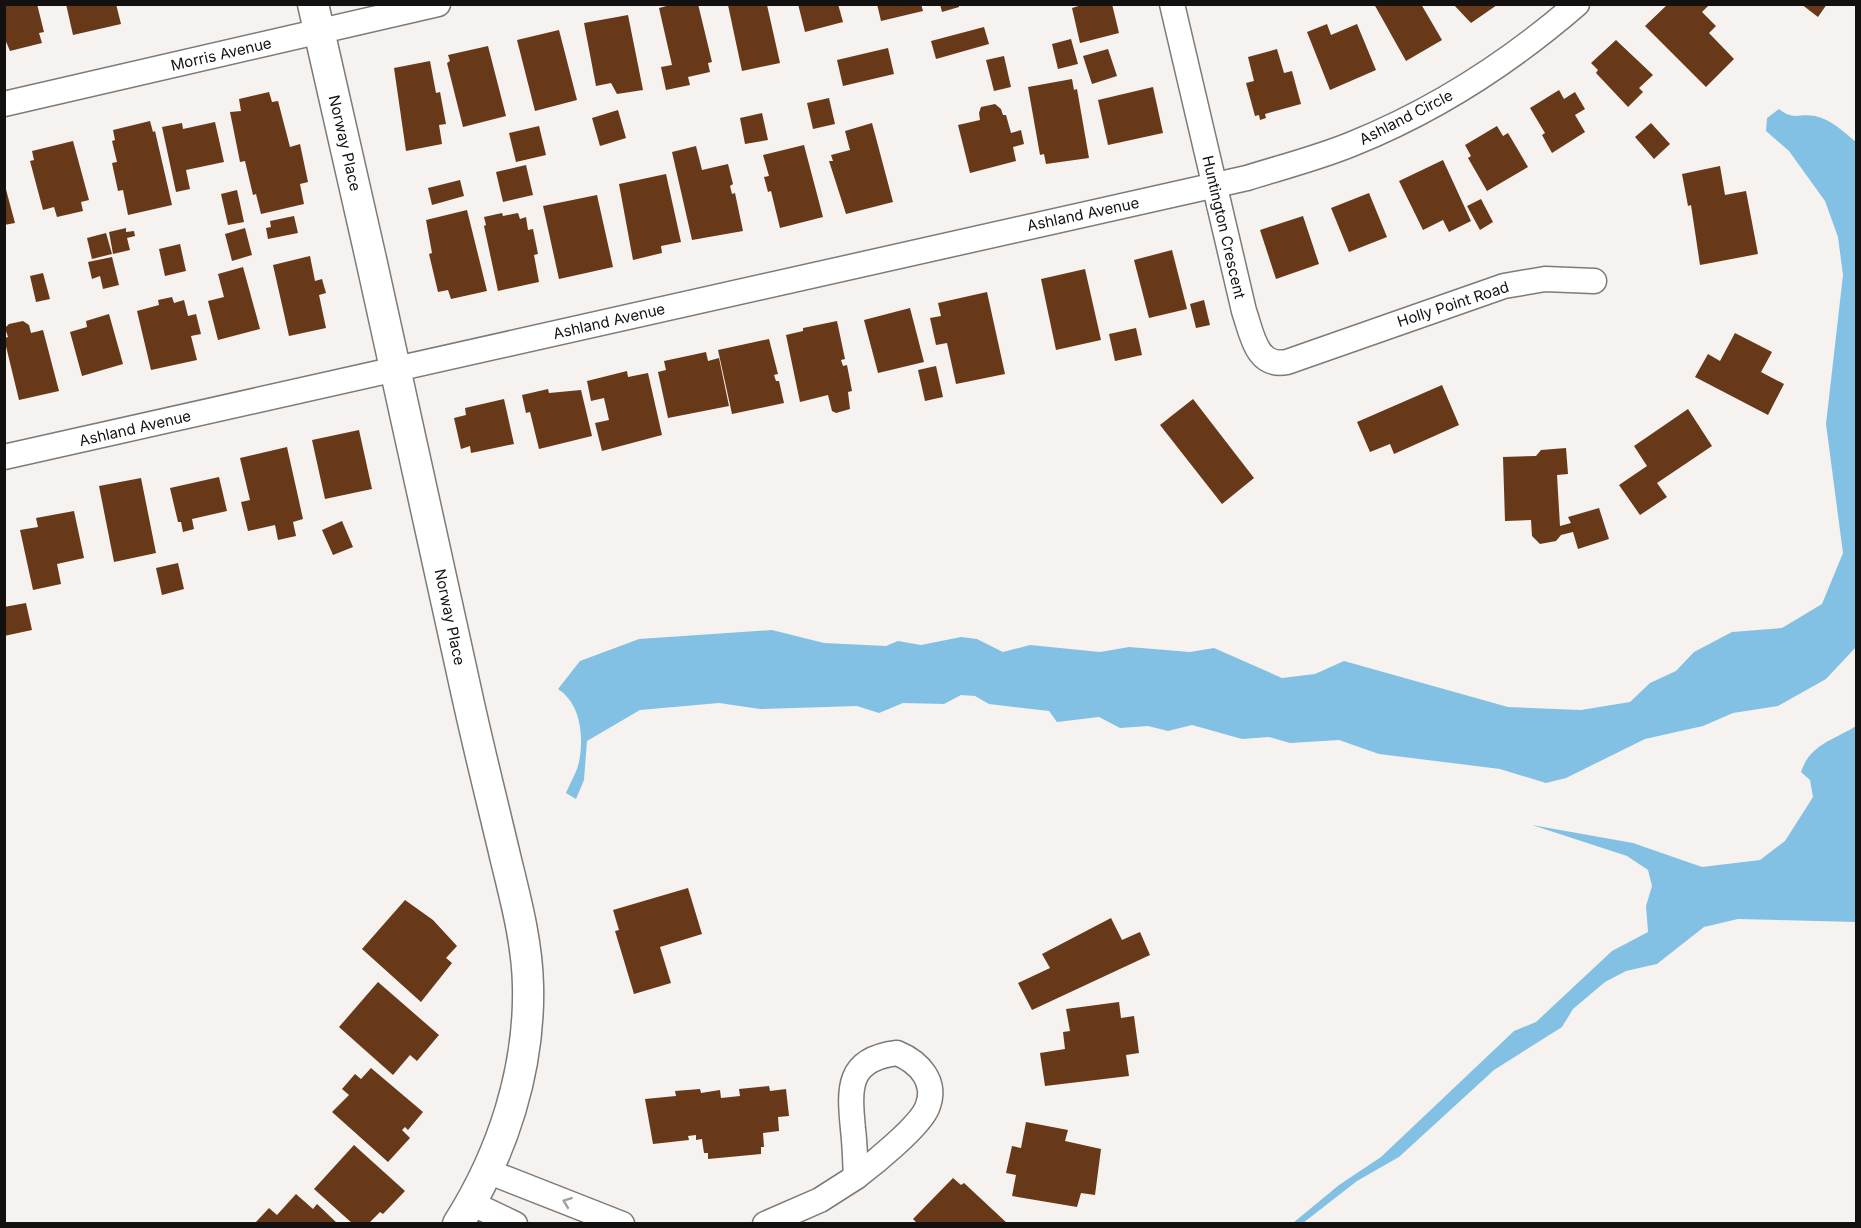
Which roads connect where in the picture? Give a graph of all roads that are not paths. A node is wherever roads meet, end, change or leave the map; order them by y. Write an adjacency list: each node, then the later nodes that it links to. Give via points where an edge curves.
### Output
1 (438, 4): 4 (street, Morris Avenue)
2 (1172, 4): 6 (street, Huntington Crescent)
3 (1577, 4): 6 (street, Ashland Circle, via 1478,80 1423,111 1351,144)
4 (316, 18): 5 (street, Morris Avenue); 9 (street, Norway Place)
5 (4, 104)
6 (1214, 186): 8 (street, Huntington Crescent, via 1244,312 1258,351 1265,359 1278,363); 9 (street, Ashland Avenue)
7 (1594, 281): 8 (street, Holly Point Road, via 1545,279 1504,286)
8 (1349, 340)
9 (397, 369): 10 (street, Ashland Avenue); 11 (street, Norway Place, via 523,932 528,984 526,1037 513,1101)
10 (4, 457)
11 (488, 1171): 13 (street, Norway Place); 15 (street, one-way to 11)
12 (856, 1177): 12 (street, via 850,1095 854,1078 864,1064 879,1055 897,1053 913,1059 930,1088 927,1107); 16 (street, via 820,1200)
13 (465, 1213): 14 (street)
14 (515, 1224)
15 (622, 1224)
16 (765, 1224)

